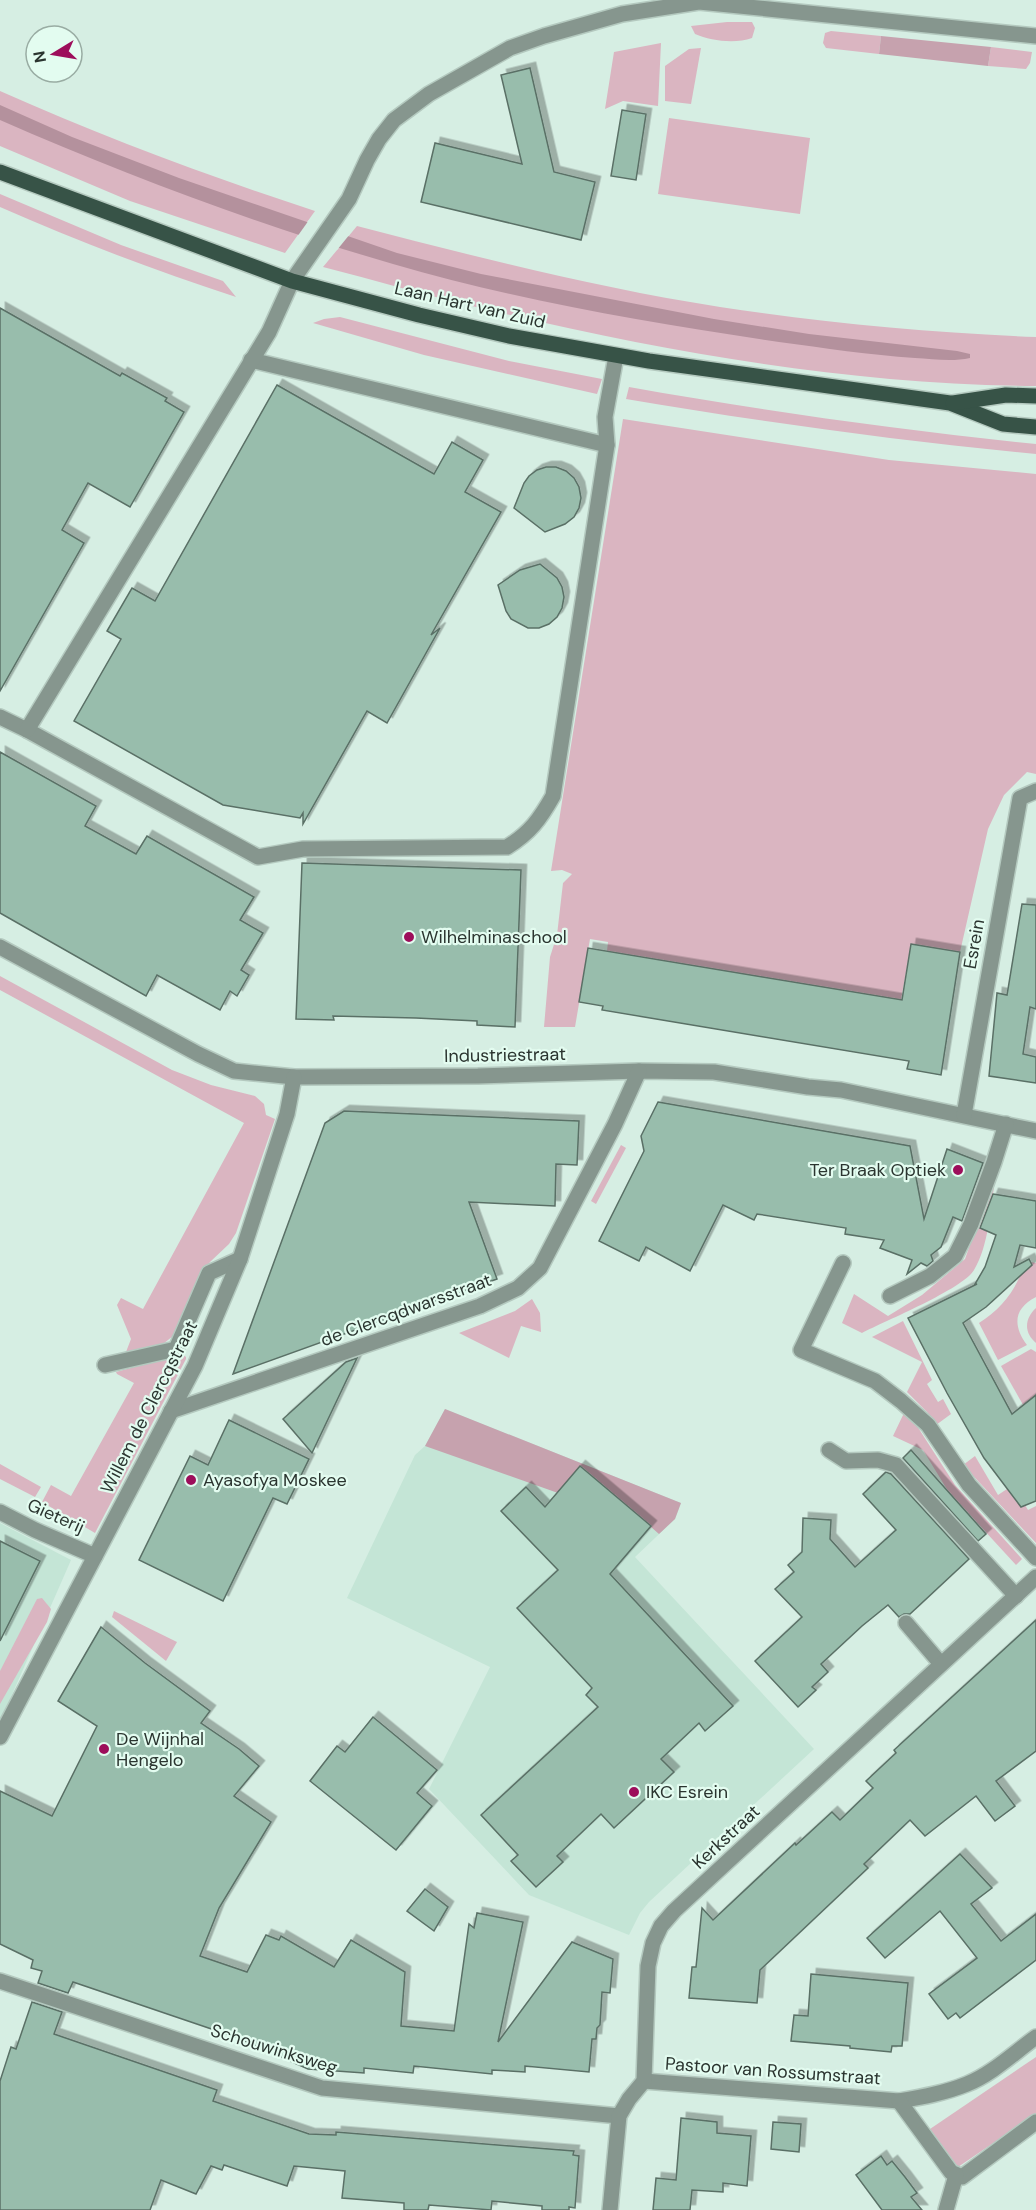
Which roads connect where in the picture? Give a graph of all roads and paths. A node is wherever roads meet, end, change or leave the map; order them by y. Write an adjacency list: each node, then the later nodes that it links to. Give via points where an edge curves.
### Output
1 (699, 1): 2 (street); 4 (street, via 622,14 544,36 510,48 429,94 394,120 378,139 349,199)
2 (1036, 36)
3 (0, 172): 4 (main road, Laan Hart van Zuid)
4 (292, 281): 5 (main road, Laan Hart van Zuid, via 475,328); 6 (street, via 269,332)
5 (616, 356): 8 (main road, Laan Hart van Zuid); 10 (street, via 605,417)
6 (251, 360): 10 (street); 12 (street)
7 (1036, 396): 8 (main road, Laan Hart van Zuid, via 1006,395)
8 (950, 403): 9 (main road, Laan Hart van Zuid, via 1004,424)
9 (1036, 427)
10 (607, 446): 12 (street, via 553,795 525,836 507,847 303,849 258,857)
11 (2, 722): 12 (street)
12 (27, 730)
13 (1036, 791): 17 (street, Esrein, via 1020,798)
14 (0, 947): 16 (street, Industriestraat, via 234,1071)
15 (639, 1071): 16 (street, Industriestraat); 17 (street, Industriestraat, via 714,1072 841,1090); 24 (street, de Clercqdwarsstraat, via 540,1268 518,1288 480,1306)
16 (294, 1077): 20 (street, Willem de Clercqstraat, via 288,1114)
17 (964, 1115): 18 (street, Industriestraat)
18 (1006, 1124): 19 (street, Industriestraat); 22 (street, via 971,1224 955,1256 930,1276)
19 (1036, 1131)
20 (240, 1259): 23 (street, via 209,1273 176,1349); 24 (street, Willem de Clercqstraat, via 195,1366)
21 (843, 1263): 28 (street, via 801,1350 875,1381 901,1401 928,1425 969,1485)
22 (890, 1296)
23 (105, 1365)
24 (171, 1411): 27 (street, Willem de Clercqstraat)
25 (829, 1450): 30 (street, via 846,1461 878,1460 896,1465)
26 (0, 1512): 27 (street, Gieterij)
27 (95, 1556): 33 (street, Willem de Clercqstraat)
28 (1036, 1558)
29 (1036, 1577): 30 (street, Kerkstraat)
30 (1016, 1596): 32 (street, Kerkstraat)
31 (906, 1623): 32 (street)
32 (941, 1664): 36 (street, Kerkstraat, via 661,1926 648,1966)
33 (0, 1737)
34 (0, 1981): 38 (street, Schouwinksweg, via 322,2088)
35 (1036, 2037): 37 (street, Pastoor van Rossumstraat, via 967,2084)
36 (644, 2081): 37 (street, Pastoor van Rossumstraat); 38 (street)
37 (899, 2101): 40 (street, Pastoor van Rossumstraat)
38 (619, 2116): 41 (street)
39 (1036, 2122): 40 (street, via 962,2177)
40 (956, 2175): 42 (street)
41 (610, 2210)
42 (946, 2210)

